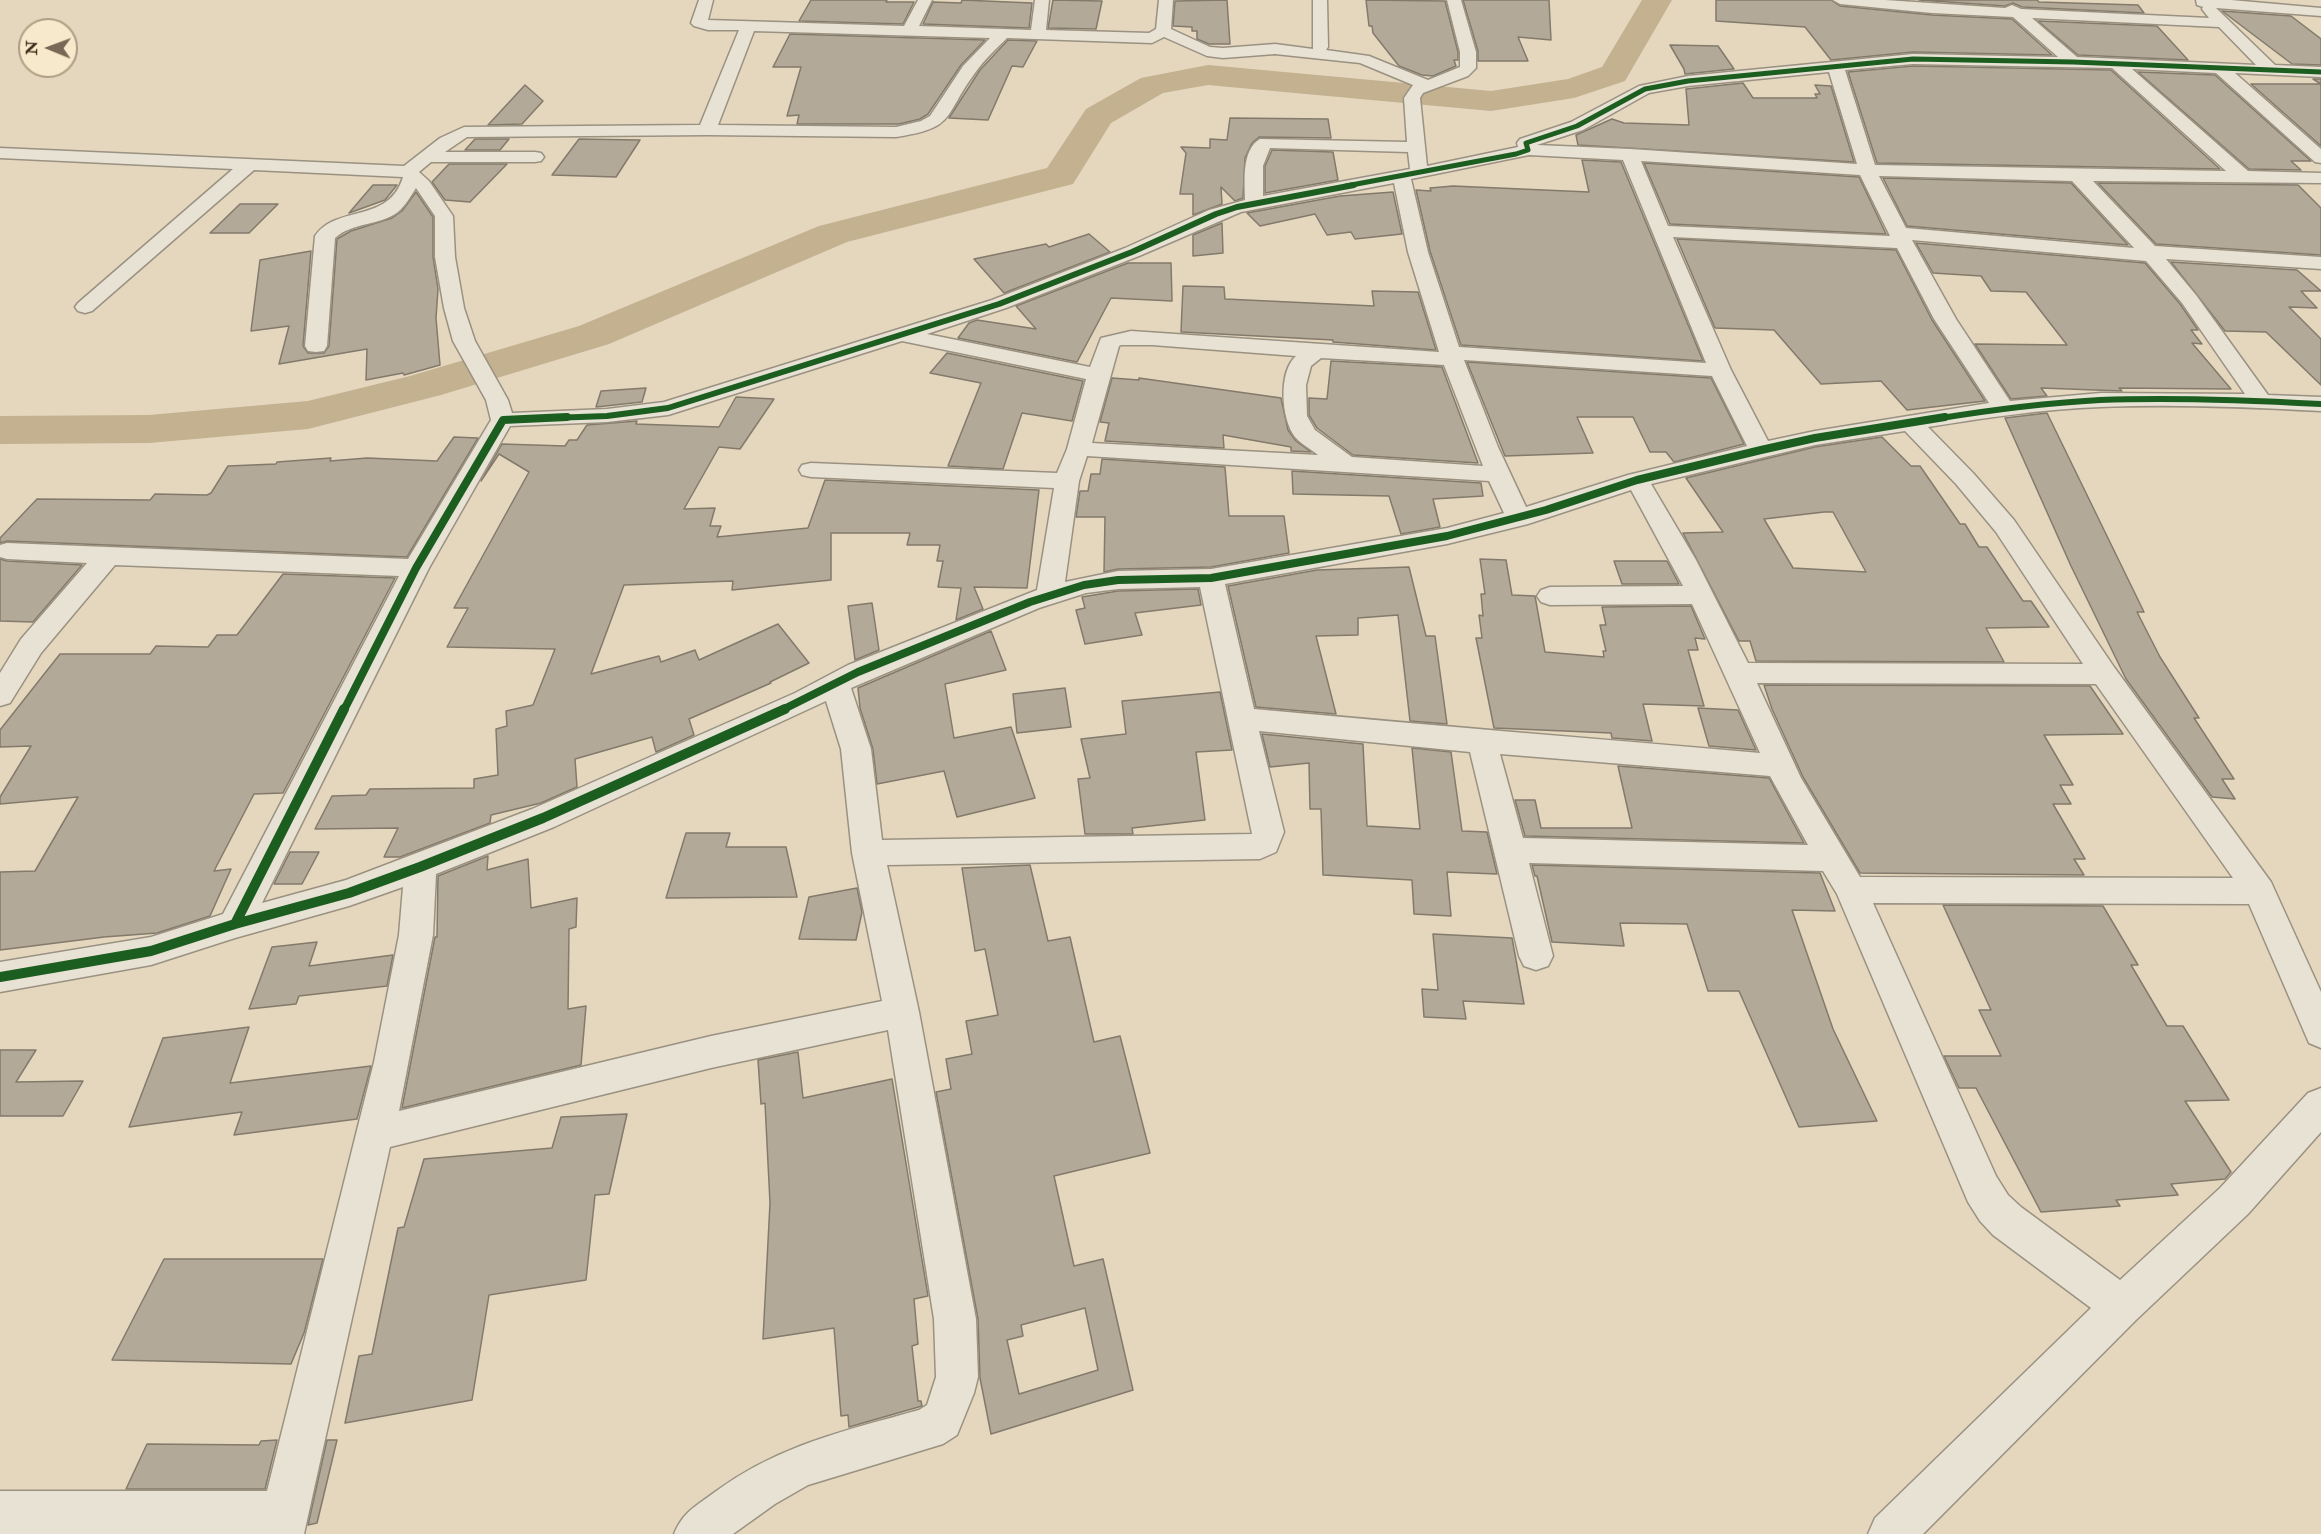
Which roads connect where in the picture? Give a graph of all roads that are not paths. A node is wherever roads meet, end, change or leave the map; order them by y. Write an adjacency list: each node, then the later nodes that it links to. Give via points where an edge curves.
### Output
1 (706, 0): 16 (street, via 699,23)
2 (925, 0): 18 (street)
3 (1042, 0): 21 (street)
4 (1166, 0): 19 (street)
5 (1320, 0): 23 (street)
6 (1454, 0): 30 (street, via 1468,52 1468,68)
7 (1840, 0): 13 (street)
8 (2001, 0): 13 (street)
9 (2202, 3): 11 (street); 12 (street); 15 (street)
10 (2147, 4): 14 (street, via 2065,2 2044,7)
11 (2182, 5)
12 (2321, 12)
13 (2016, 13): 14 (street); 24 (street)
14 (2037, 15): 15 (street)
15 (2223, 23): 26 (street)
16 (748, 26): 17 (street); 31 (street)
17 (827, 27): 18 (street); 22 (street)
18 (910, 29): 20 (street)
19 (1163, 31): 21 (street, via 1148,38); 30 (street, via 1223,54 1275,49 1363,59)
20 (1005, 32): 21 (street); 31 (street, via 969,69 943,113 924,128 896,132)
21 (1038, 34)
22 (819, 42)
23 (1320, 47)
24 (2073, 62): 25 (street); 27 (street, via 1913,59)
25 (2121, 67): 29 (street); 45 (street)
26 (2271, 70): 28 (street); 29 (street)
27 (1837, 71): 34 (street, via 1688,81 1645,90 1576,126 1526,143); 42 (street)
28 (2321, 72)
29 (2226, 73): 32 (street)
30 (1419, 91): 41 (street)
31 (707, 130): 37 (street, via 469,131)
32 (2302, 142): 33 (street); 39 (street)
33 (2321, 143)
34 (1527, 149): 36 (street); 41 (street, via 1488,161)
35 (0, 153): 40 (street)
36 (1630, 154): 42 (street); 48 (street)
37 (426, 157): 38 (street); 43 (street)
38 (535, 157)
39 (2321, 158)
40 (250, 164): 43 (street); 52 (street)
41 (1415, 166): 47 (street); 47 (street, via 1275,142 1263,144 1254,166); 56 (street, via 1411,229)
42 (1868, 170): 44 (street); 49 (street)
43 (411, 174): 54 (street, via 393,207 336,227 325,236); 62 (street, via 444,216 454,308 464,341)
44 (2078, 176): 45 (street); 50 (street)
45 (2242, 176): 46 (street)
46 (2321, 178)
47 (1254, 204): 53 (street, via 1216,214 1043,287)
48 (1660, 231): 49 (street); 57 (street)
49 (1901, 237): 50 (street); 61 (street, via 1945,319)
50 (2150, 253): 51 (street); 59 (street, via 2189,299)
51 (2321, 263)
52 (85, 307)
53 (904, 336): 58 (street); 62 (street, via 668,408 615,416 551,416)
54 (315, 346)
55 (1315, 352): 56 (street); 58 (street, via 1119,339 1109,343); 66 (street, via 1301,363 1295,385 1296,416 1305,434)
56 (1452, 356): 57 (street); 68 (street)
57 (1720, 370): 65 (street)
58 (1098, 375): 64 (street)
59 (2261, 401): 60 (street); 61 (street, via 2101,400)
60 (2321, 404)
61 (2003, 408): 63 (street)
62 (500, 410): 74 (street, via 493,435)
63 (1912, 424): 65 (street); 80 (street, via 2005,526)
64 (1079, 449): 66 (street, via 1255,456); 70 (street)
65 (1761, 450): 69 (street)
66 (1348, 465): 68 (street)
67 (811, 470): 70 (street)
68 (1496, 474): 71 (street)
69 (1637, 480): 71 (street); 77 (street)
70 (1067, 482): 76 (street)
71 (1519, 518): 75 (street, via 1447,536)
72 (7, 551): 73 (street)
73 (108, 556): 74 (street); 82 (street, via 31,646)
74 (416, 568): 92 (street)
75 (1211, 579): 76 (street, via 1118,580); 83 (street)
76 (1050, 595): 81 (street)
77 (1700, 595): 78 (street); 79 (street)
78 (1550, 596)
79 (1738, 673): 80 (street); 85 (street)
80 (2104, 674): 91 (street)
81 (835, 684): 87 (street, via 856,749); 89 (street, via 543,818)
82 (0, 696)
83 (1244, 719): 84 (street); 87 (street, via 1268,831 1260,846)
84 (1482, 742): 85 (street); 86 (street)
85 (1780, 766): 88 (street)
86 (1510, 850): 88 (street); 93 (street)
87 (868, 853): 95 (street)
88 (1830, 858): 90 (street)
89 (420, 867): 92 (street, via 349,893); 98 (street, via 416,935)
90 (1851, 890): 91 (street); 99 (street, via 1982,1189 1994,1208)
91 (2260, 891): 96 (street)
92 (235, 924): 94 (street, via 151,951)
93 (1536, 956)
94 (0, 977)
95 (902, 1012): 98 (street, via 711,1052); 102 (street, via 956,1319 957,1377 948,1410 928,1430 782,1474 739,1501)
96 (2321, 1032)
97 (2321, 1106): 99 (street, via 2234,1201)
98 (374, 1134): 101 (street)
99 (2122, 1306): 103 (street)
100 (0, 1513): 101 (street)
101 (283, 1524)
102 (698, 1534)
103 (1891, 1534)

